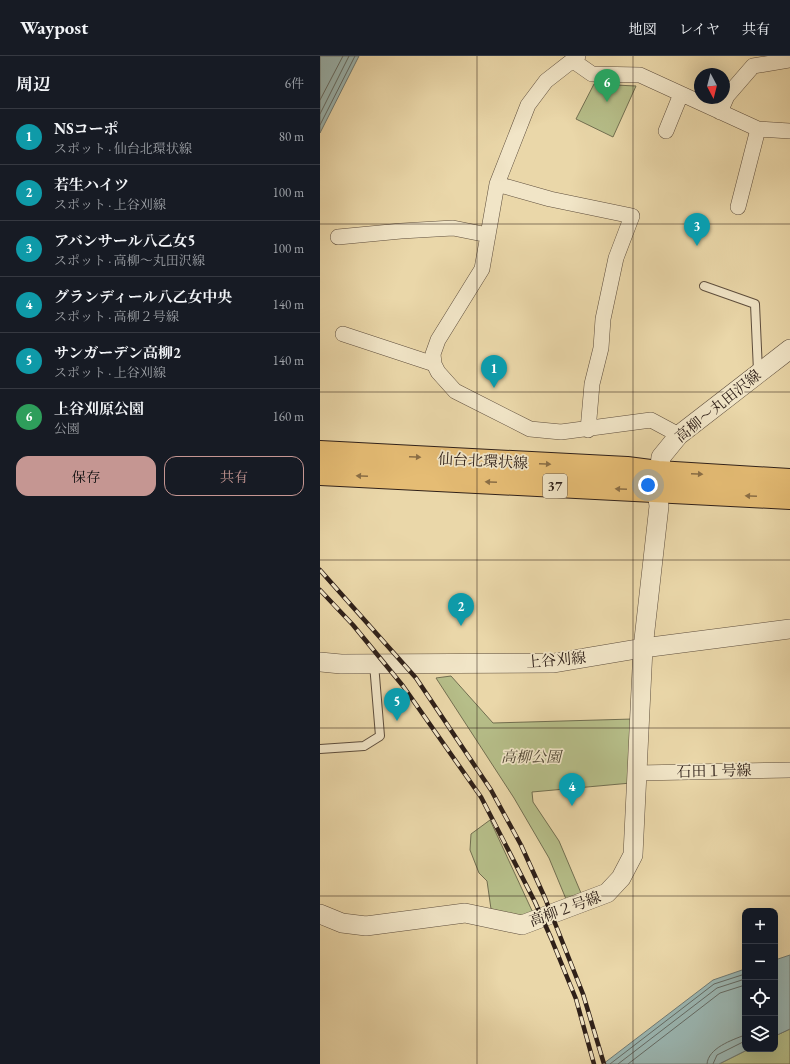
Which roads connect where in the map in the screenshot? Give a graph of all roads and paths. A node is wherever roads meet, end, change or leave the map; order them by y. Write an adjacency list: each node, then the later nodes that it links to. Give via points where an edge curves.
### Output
1 (575, 58): 3 (street, via 592,74 640,75); 8 (street, via 546,81 528,105)
2 (790, 60): 4 (street, via 753,66 727,96)
3 (681, 94): 4 (street); 6 (street)
4 (720, 112): 5 (street)
5 (758, 129): 7 (street); 9 (street)
6 (666, 131)
7 (790, 131)
8 (497, 184): 10 (street); 17 (street, via 550,199 632,216 616,258 601,348 592,384)
9 (738, 207)
10 (488, 235): 11 (street, via 453,228); 15 (street, via 482,269 438,340 433,354)
11 (338, 237)
12 (704, 286): 16 (lane, via 755,304)
13 (343, 334): 15 (street)
14 (790, 349): 16 (street, 高柳～丸田沢線)
15 (434, 364): 17 (street, via 455,392 530,429 561,432)
16 (758, 374): 18 (street, 高柳～丸田沢線)
17 (588, 430): 18 (street, via 651,420)
18 (679, 435): 22 (street, 高柳～丸田沢線, via 661,457)
19 (320, 452): 22 (main road, 仙台北環状線 / 37, one-way to 22, via 627,468)
20 (320, 474): 22 (main road, 仙台北環状線 / 37, one-way to 20)
21 (790, 480): 22 (main road, 仙台北環状線 / 37, one-way to 21)
22 (657, 481): 23 (main road, 仙台北環状線 / 37, one-way to 22); 25 (street, 高柳２号線, via 659,506)
23 (790, 498)
24 (790, 629): 25 (street, 上谷刈線)
25 (643, 648): 27 (street, 上谷刈線, via 554,663); 30 (street, 高柳２号線)
26 (320, 662): 27 (street, 上谷刈線)
27 (374, 663): 28 (lane, via 380,736 364,746)
28 (320, 749)
29 (790, 770): 30 (street, 石田１号線)
30 (638, 773): 31 (street, 高柳２号線, via 633,855 621,878 607,893 522,924 465,913 366,926 342,923)
31 (320, 914)

